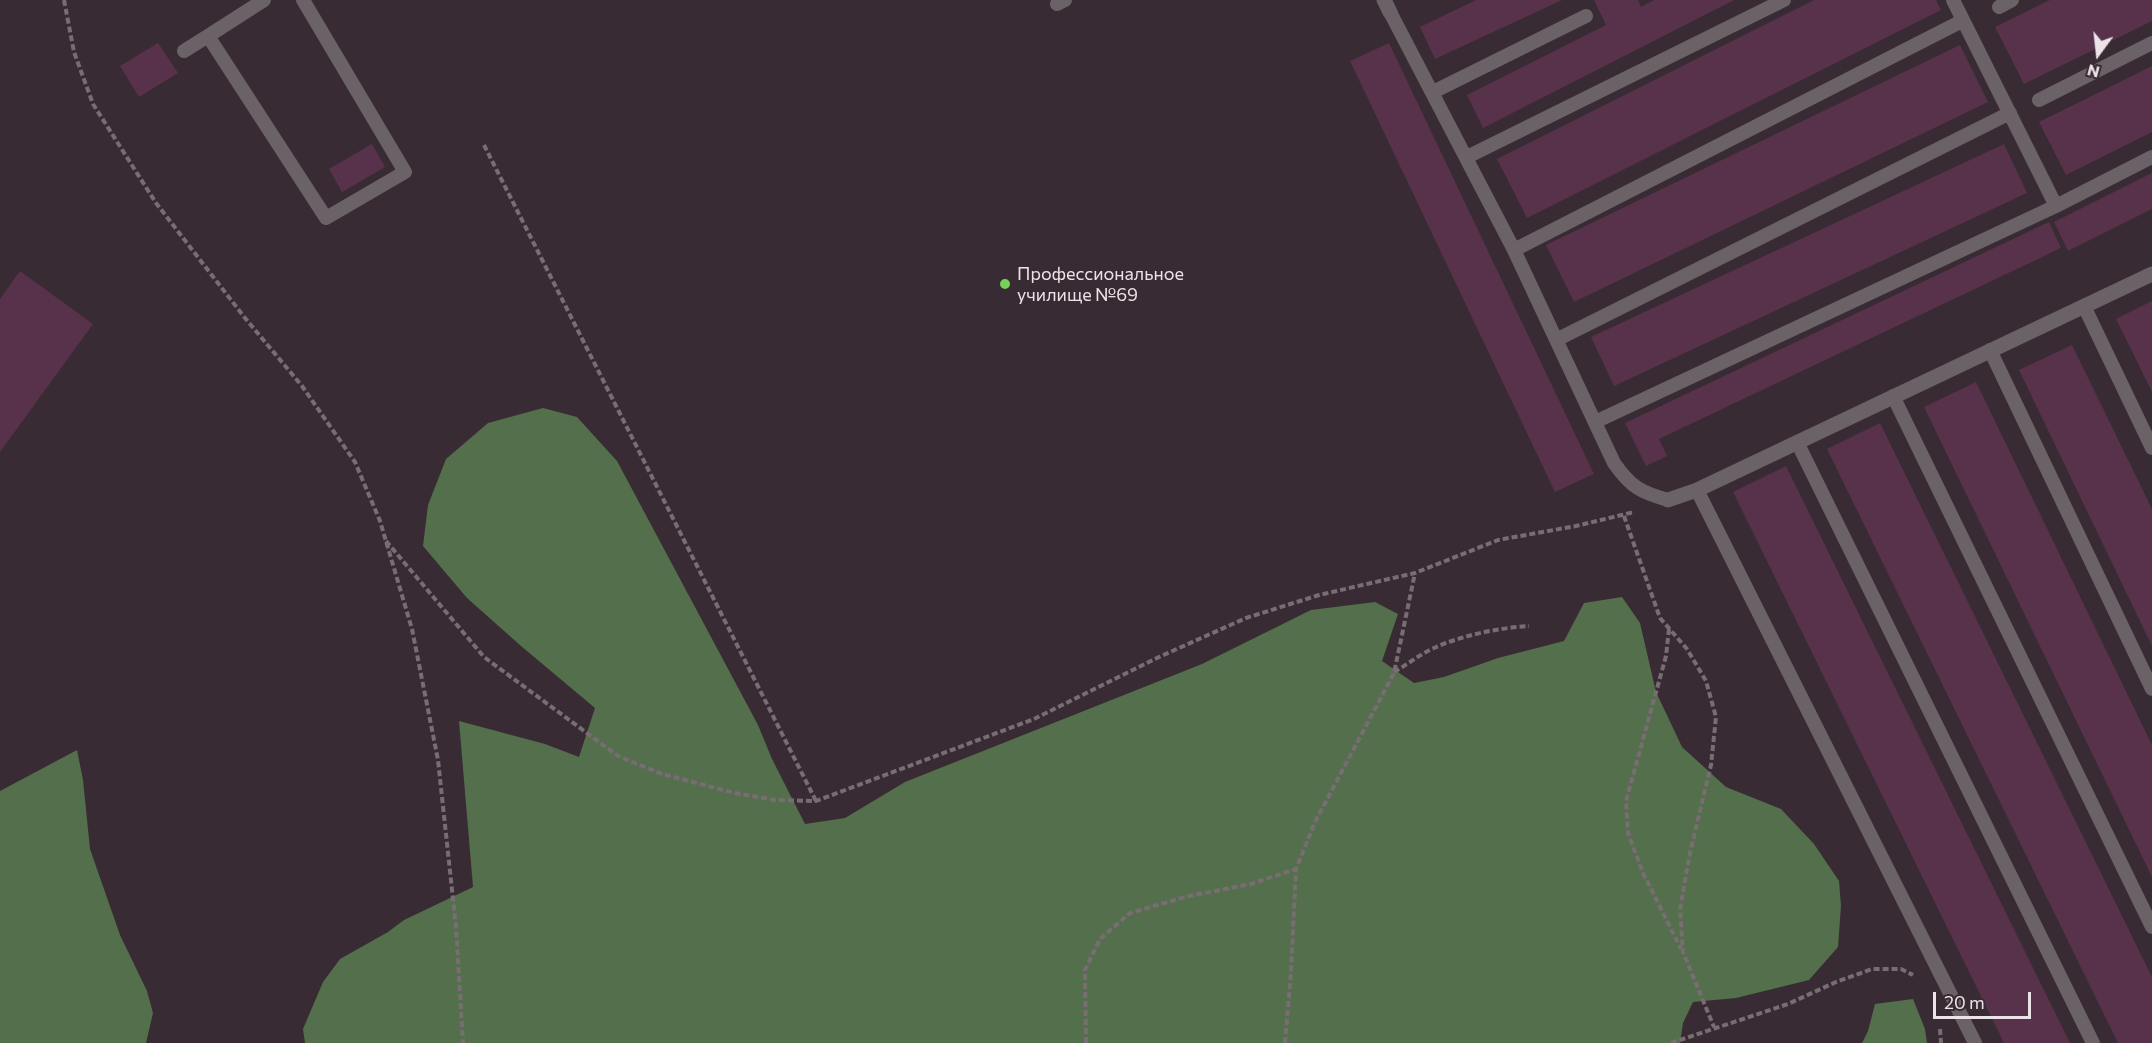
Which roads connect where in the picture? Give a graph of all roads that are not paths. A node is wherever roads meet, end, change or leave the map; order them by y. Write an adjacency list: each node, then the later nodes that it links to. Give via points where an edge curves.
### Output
1 (264, 0): 10 (lane)
2 (303, 0): 10 (lane, via 405,172 326,218)
3 (1784, 0): 16 (lane)
4 (1953, 0): 9 (lane)
5 (2012, 0): 7 (lane)
6 (1387, 6): 13 (lane)
7 (1999, 7)
8 (1586, 16): 13 (lane)
9 (1962, 21): 15 (lane); 19 (lane)
10 (208, 36): 12 (lane)
11 (2152, 43): 14 (lane)
12 (184, 51)
13 (1433, 92): 16 (lane)
14 (2039, 100)
15 (2010, 113): 18 (lane); 22 (lane)
16 (1467, 157): 19 (lane)
17 (2152, 157): 18 (lane)
18 (2056, 206): 25 (lane)
19 (1514, 250): 22 (lane)
20 (2152, 274): 21 (street)
21 (2084, 306): 23 (street); 27 (lane)
22 (1558, 339): 25 (lane)
23 (1990, 350): 24 (street); 30 (lane)
24 (1893, 396): 26 (street); 31 (lane)
25 (1594, 422): 29 (lane, via 1628,482 1642,492)
26 (1797, 442): 28 (street); 33 (lane)
27 (2152, 448)
28 (1697, 490): 29 (street); 32 (lane)
29 (1668, 500)
30 (2152, 689)
31 (2152, 927)
32 (1975, 1043)
33 (2093, 1043)

